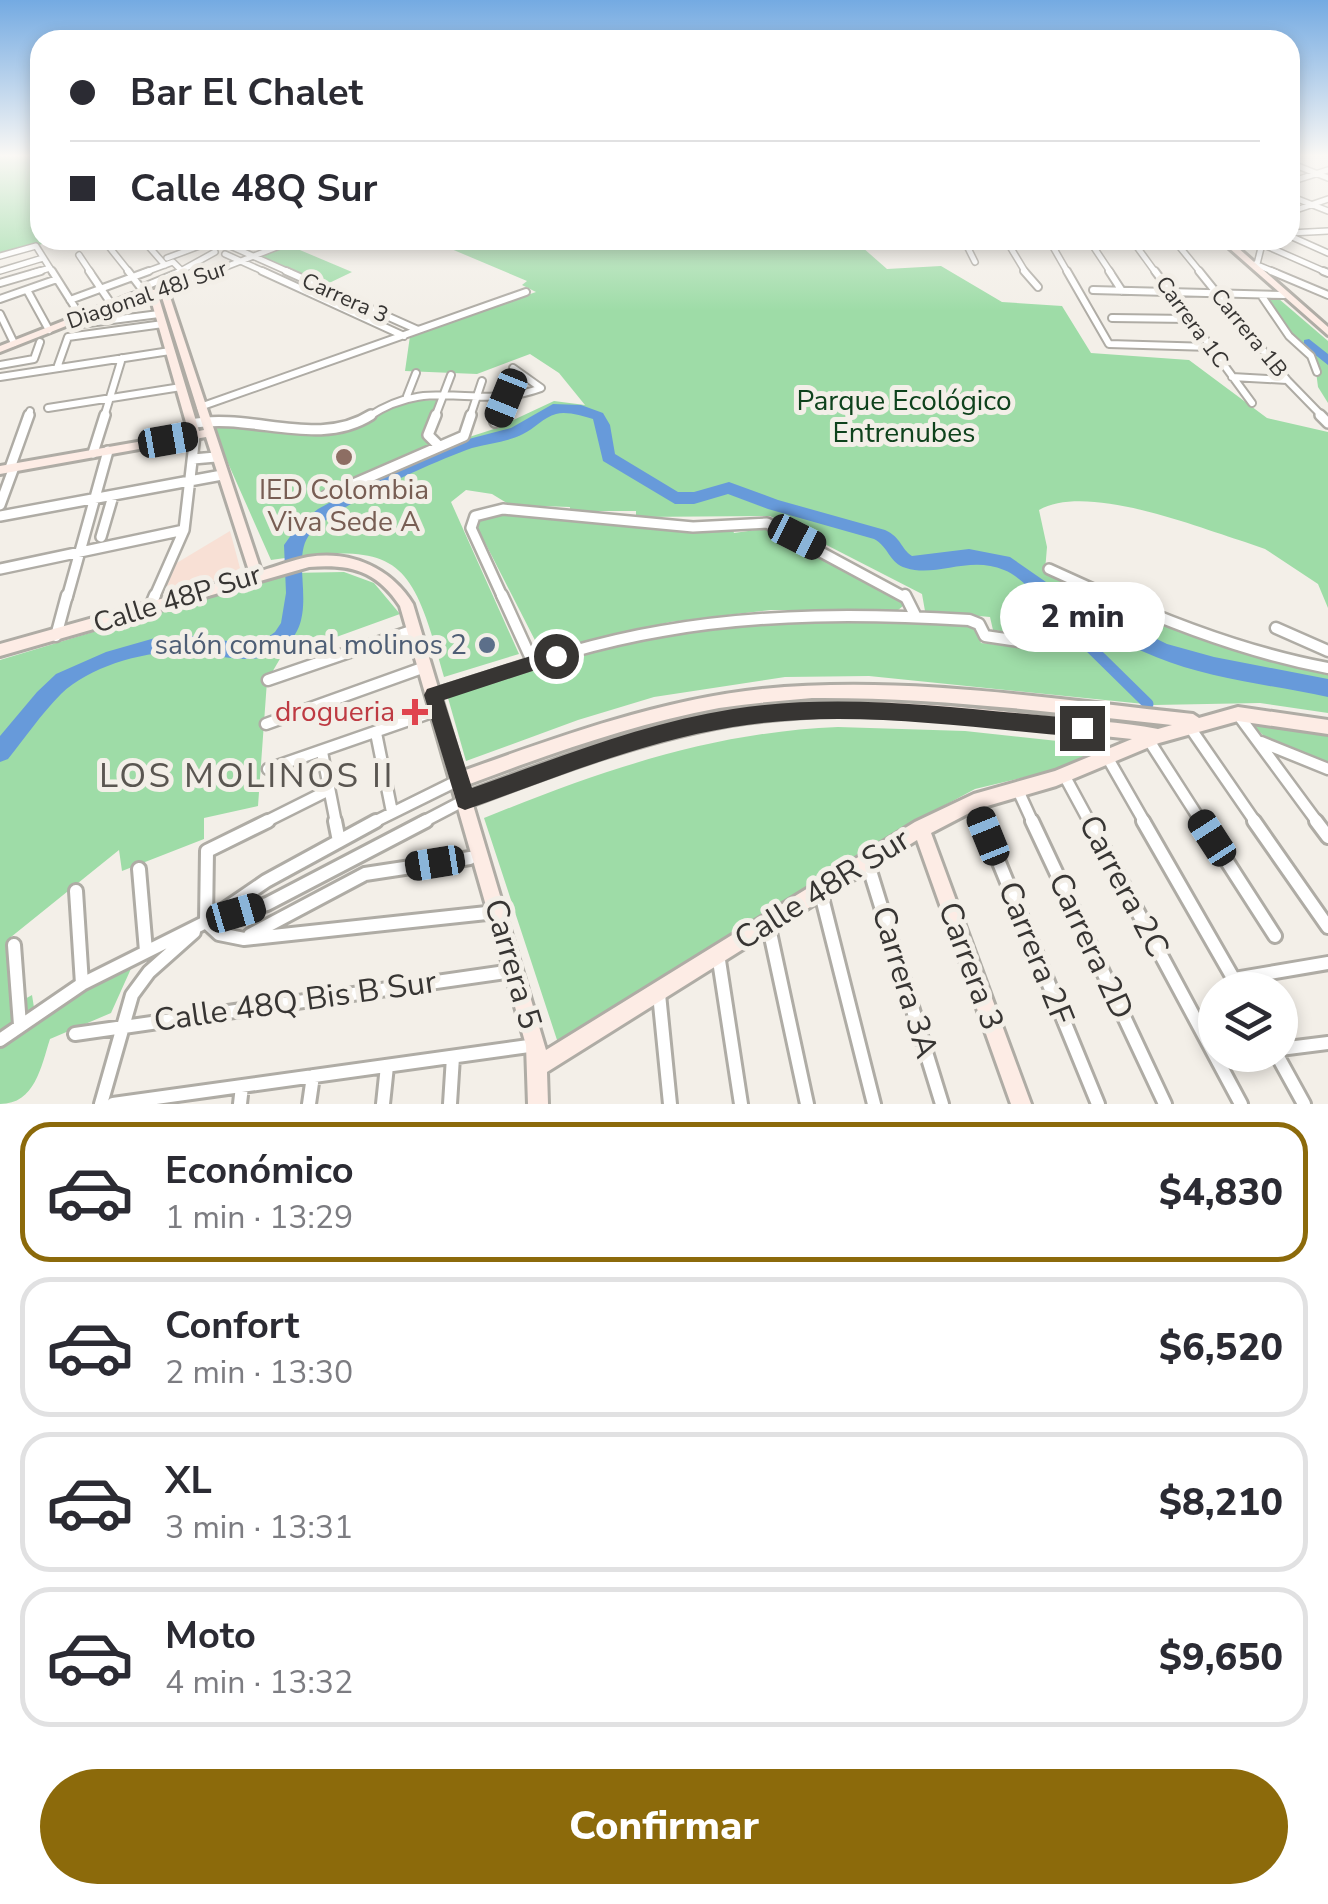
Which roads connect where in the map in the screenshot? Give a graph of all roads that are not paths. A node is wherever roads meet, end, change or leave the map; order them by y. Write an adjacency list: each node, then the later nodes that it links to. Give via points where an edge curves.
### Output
1 (1326, 232): 2 (street)
2 (1300, 233)
3 (1300, 239): 22 (street)
4 (30, 248): 25 (street)
5 (39, 250): 27 (street)
6 (112, 250): 36 (street)
7 (153, 250): 28 (street)
8 (193, 250): 28 (street)
9 (210, 250): 21 (street)
10 (239, 250): 26 (street, Carrera 3)
11 (268, 250): 26 (street, Diagonal 48J Sur)
12 (969, 250): 30 (street)
13 (1012, 250): 39 (street)
14 (1056, 250): 65 (street, via 1109,344)
15 (1096, 250): 43 (street)
16 (1139, 250): 46 (street, Carrera 1C)
17 (1182, 250): 47 (street, Carrera 1B)
18 (1236, 250): 31 (street)
19 (1261, 250): 31 (street)
20 (1280, 250): 35 (street)
21 (214, 252): 34 (street)
22 (1328, 253)
23 (225, 254): 29 (street, Carrera 3)
24 (79, 255): 40 (street)
25 (0, 256)
26 (252, 256): 29 (street, Diagonal 48J Sur); 61 (street, Carrera 3)
27 (44, 258): 32 (street); 33 (street)
28 (166, 262): 34 (street); 36 (street)
29 (240, 262): 44 (street, Diagonal 48J Sur); 62 (street, Carrera 3)
30 (975, 262)
31 (1256, 267): 49 (street); 50 (street)
32 (50, 268): 37 (street); 38 (street)
33 (0, 271)
34 (182, 272): 44 (street)
35 (1328, 274)
36 (132, 277): 40 (street); 44 (street)
37 (57, 279): 41 (street); 52 (street)
38 (0, 283)
39 (1038, 286)
40 (100, 288): 52 (street); 53 (street)
41 (27, 290): 51 (street); 60 (street)
42 (1093, 290): 43 (street)
43 (1122, 290): 46 (street)
44 (151, 292): 53 (street, Diagonal 48J Sur); 56 (street); 88 (street)
45 (526, 292): 61 (street)
46 (1170, 292): 47 (street); 57 (street, Carrera 1C)
47 (1217, 294): 48 (street); 79 (street, Carrera 1B)
48 (1261, 295): 49 (street); 73 (street, via 1312,356)
49 (1284, 295): 59 (street)
50 (1328, 296)
51 (0, 299)
52 (70, 300): 58 (street)
53 (112, 305): 58 (street, Diagonal 48J Sur)
54 (0, 314): 64 (street)
55 (1112, 318): 57 (street)
56 (161, 319): 58 (street); 67 (street); 71 (street, via 68,337)
57 (1190, 319): 65 (street, Carrera 1C)
58 (77, 321): 60 (street, Diagonal 48J Sur)
59 (1326, 327)
60 (49, 330): 64 (street, Diagonal 48J Sur)
61 (418, 330): 62 (street)
62 (404, 336): 88 (street)
63 (40, 342): 69 (street, via 34,360)
64 (14, 344): 66 (street, Diagonal 48J Sur)
65 (1211, 348): 78 (street, Carrera 1C)
66 (0, 349)
67 (170, 351): 68 (street); 81 (street)
68 (122, 358): 71 (street); 85 (street)
69 (20, 362): 70 (street); 75 (street)
70 (0, 365)
71 (57, 368): 75 (street)
72 (513, 368): 86 (street, via 541,385)
73 (1316, 372)
74 (416, 373): 82 (street)
75 (14, 375): 77 (street)
76 (451, 375): 83 (street)
77 (0, 377)
78 (1232, 377): 79 (street); 87 (street, Carrera 1C)
79 (1287, 380): 92 (street, Carrera 1B)
80 (482, 381): 84 (street)
81 (180, 386): 85 (street); 93 (street)
82 (407, 396): 83 (street); 94 (street, via 339,430 221,418)
83 (444, 396): 84 (street); 95 (street)
84 (477, 396): 86 (street); 96 (street, via 464,436)
85 (110, 398): 89 (street); 98 (street)
86 (506, 398): 91 (street)
87 (1252, 403)
88 (200, 407): 94 (street)
89 (48, 408)
90 (30, 411): 102 (street)
91 (496, 422)
92 (1328, 423)
93 (193, 430): 94 (street); 97 (street); 101 (street)
94 (208, 431): 99 (street)
95 (428, 435): 96 (street); 100 (street)
96 (438, 445): 100 (street)
97 (108, 450): 98 (street); 107 (street)
98 (93, 453): 102 (street)
99 (216, 457): 101 (street); 103 (street)
100 (408, 458): 106 (street)
101 (192, 459): 104 (street)
102 (8, 468): 108 (street)
103 (222, 475): 104 (street); 116 (street)
104 (191, 481): 105 (street); 110 (street)
105 (113, 496): 107 (street); 111 (street)
106 (326, 496)
107 (94, 499): 109 (street); 112 (street)
108 (0, 506)
109 (0, 516)
110 (184, 530): 112 (street); 117 (street)
111 (101, 537)
112 (80, 552): 114 (street); 121 (street)
113 (356, 563): 116 (street, Calle 48P Sur, via 309,562); 120 (street, Carrera 5, via 395,588)
114 (0, 569)
115 (1049, 569): 127 (street, via 1152,616)
116 (256, 574): 117 (street, Calle 48P Sur)
117 (150, 606): 121 (street, Calle 48P Sur)
118 (916, 616): 122 (street, via 976,622 984,636); 125 (street, via 710,624); 125 (street, via 904,592 776,526 693,527 503,509 479,513 472,528)
119 (1276, 628): 124 (street)
120 (414, 630): 126 (street, Carrera 5); 128 (street)
121 (56, 636): 123 (street, Calle 48P Sur)
122 (1032, 643)
123 (0, 650)
124 (1328, 651)
125 (533, 663): 129 (street)
126 (425, 666): 129 (street, Carrera 5); 131 (street)
127 (1324, 668)
128 (268, 680)
129 (436, 702): 134 (street); 142 (street, Carrera 5)
130 (1238, 714): 132 (street, Calle 48R Sur); 133 (street); 136 (street)
131 (266, 724)
132 (1195, 724): 135 (street, Calle 48R Sur); 142 (street, via 886,692 764,696 623,725); 160 (street)
133 (1328, 728)
134 (376, 733): 137 (street); 147 (street)
135 (1153, 737): 138 (street, Calle 48R Sur); 145 (street, via 924,713 770,713 645,736); 161 (street)
136 (1258, 741): 140 (street); 149 (street)
137 (322, 752): 139 (street); 144 (street)
138 (1106, 755): 141 (street, Calle 48R Sur); 168 (street)
139 (268, 769)
140 (1328, 769)
141 (1064, 775): 143 (street, Calle 48R Sur); 200 (street, Carrera 2C)
142 (459, 780): 145 (street, Carrera 5); 147 (street)
143 (1017, 788): 146 (street, Calle 48R Sur); 199 (street, Carrera 2D)
144 (329, 790): 150 (street); 151 (street)
145 (465, 800): 157 (street, Carrera 5); 158 (street, via 267,904)
146 (974, 802): 148 (street, Calle 48R Sur); 198 (street, Carrera 2F)
147 (392, 812): 150 (street)
148 (921, 828): 153 (street, Calle 48R Sur); 197 (street, Carrera 3)
149 (1328, 836)
150 (339, 841): 158 (street)
151 (207, 852): 158 (street)
152 (470, 858): 162 (street, via 365,874)
153 (867, 861): 155 (street, Calle 48R Sur); 196 (street, Carrera 3A)
154 (139, 869): 164 (street)
155 (820, 890): 159 (street, Calle 48R Sur); 195 (street)
156 (76, 891): 170 (street)
157 (498, 911): 162 (street); 167 (street, Carrera 5)
158 (206, 922): 162 (street, via 219,934); 164 (street); 173 (street, via 138,984)
159 (768, 922): 165 (street, Calle 48R Sur); 194 (street)
160 (1328, 927)
161 (1275, 936)
162 (244, 939)
163 (14, 946): 172 (street)
164 (146, 951): 170 (street)
165 (718, 954): 171 (street, Calle 48R Sur); 193 (street)
166 (1328, 963): 169 (street)
167 (515, 971): 173 (street, Calle 48Q Bis B Sur); 178 (street, Carrera 5)
168 (1231, 972)
169 (1291, 972)
170 (82, 984): 172 (street)
171 (658, 991): 178 (street, Calle 48R Sur); 192 (street)
172 (20, 1024): 175 (street)
173 (123, 1024): 174 (street, Calle 48Q Bis B Sur); 185 (street)
174 (75, 1034)
175 (0, 1040)
176 (1328, 1043): 177 (street)
177 (1298, 1049)
178 (537, 1056): 179 (street, Calle 48R Sur); 191 (street, Carrera 5)
179 (453, 1057): 180 (street, Calle 48R Sur); 190 (street)
180 (387, 1066): 182 (street, Calle 48R Sur); 189 (street)
181 (1289, 1072): 201 (street)
182 (313, 1076): 183 (street, Calle 48R Sur); 188 (street)
183 (242, 1086): 184 (street, Calle 48R Sur); 187 (street)
184 (170, 1100): 186 (street, Calle 48R Sur)
185 (102, 1104)
186 (112, 1104)
187 (240, 1104)
188 (309, 1104)
189 (384, 1104)
190 (450, 1104)
191 (538, 1104)
192 (670, 1104)
193 (741, 1104)
194 (807, 1104)
195 (874, 1104)
196 (942, 1104)
197 (1020, 1104)
198 (1098, 1104)
199 (1165, 1104)
200 (1240, 1104)
201 (1304, 1104)

